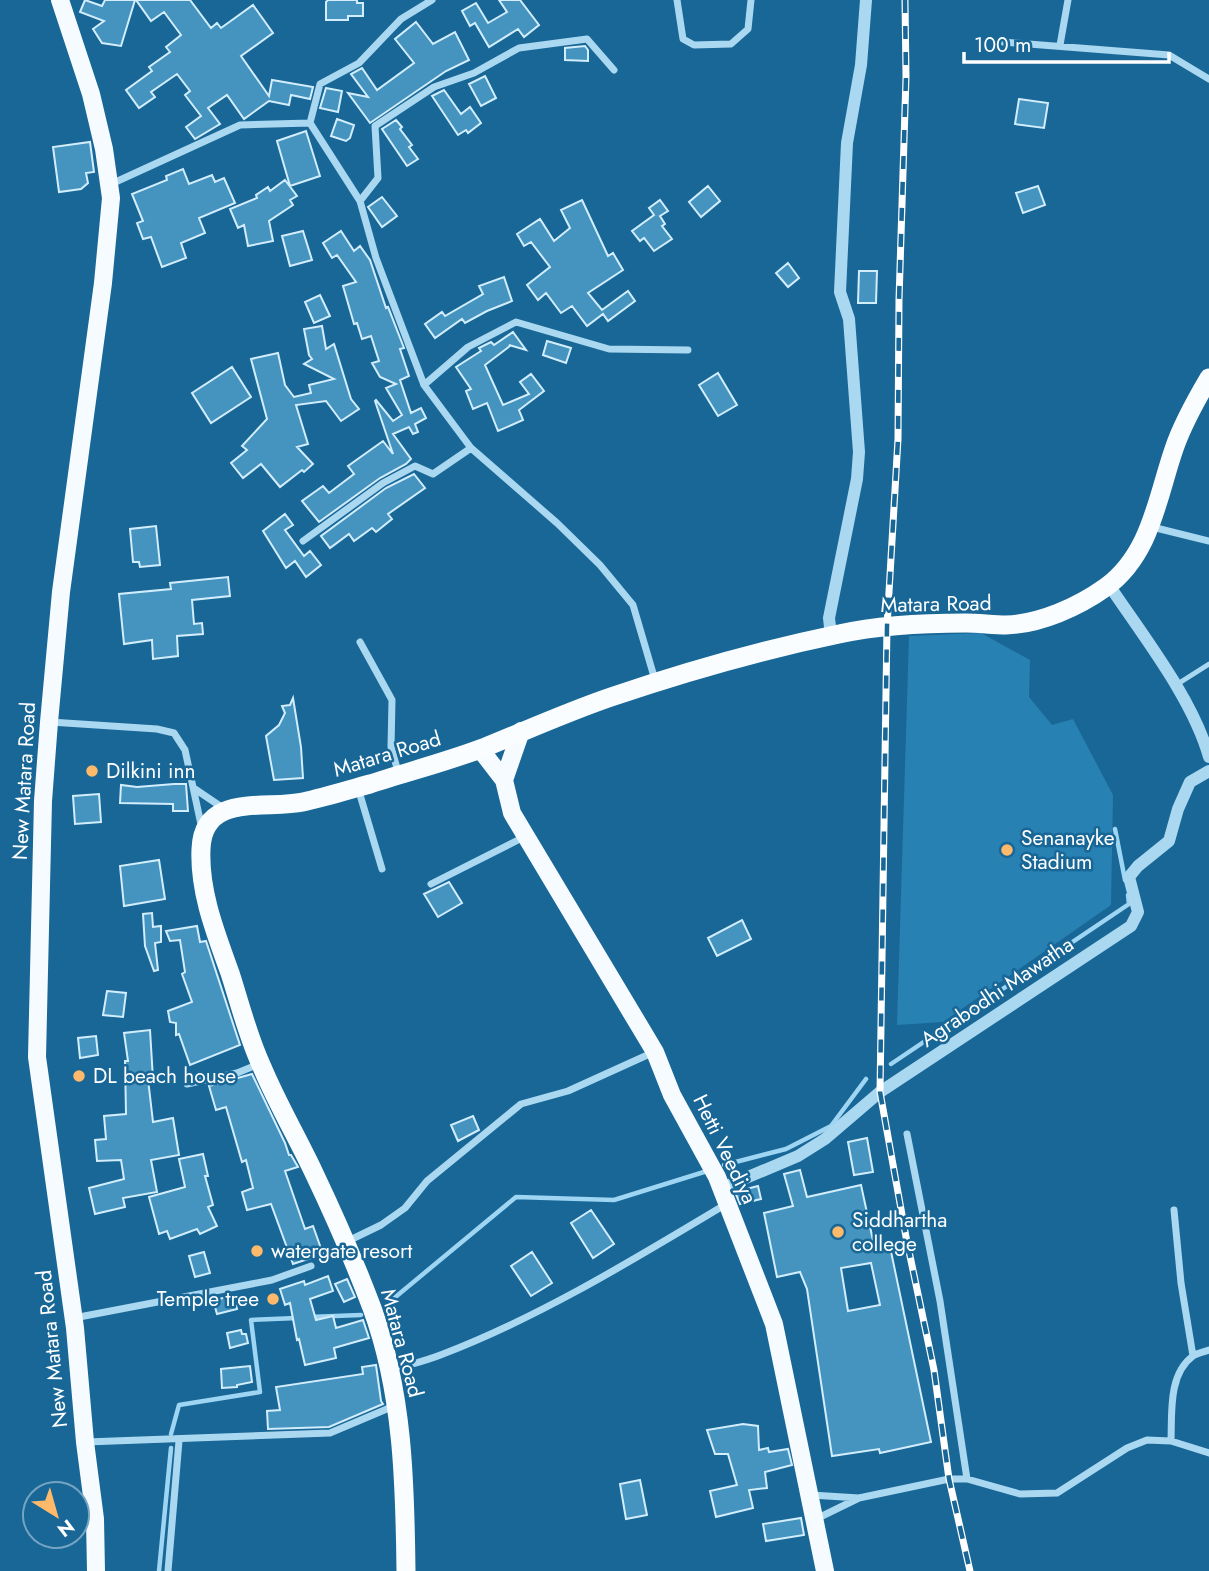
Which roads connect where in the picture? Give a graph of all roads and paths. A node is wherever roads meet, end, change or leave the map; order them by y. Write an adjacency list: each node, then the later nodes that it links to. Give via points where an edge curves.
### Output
1 (60, 0): 12 (main road, New Matara Road, via 91,94)
2 (432, 0): 11 (street, via 401,19 359,63 320,84)
3 (677, 0): 4 (street, via 683,39 694,45 731,44 748,29)
4 (751, 0)
5 (866, 0): 22 (street, via 861,65 847,144 840,292 849,319 859,452 829,618)
6 (1068, 0): 8 (street)
7 (1003, 42): 8 (street)
8 (1060, 45): 10 (street, via 1170,55)
9 (614, 70): 13 (street, via 587,38 519,48 434,88 375,126 378,178)
10 (1209, 79)
11 (310, 123): 12 (street, via 240,125); 13 (street)
12 (108, 186): 27 (main road, New Matara Road, via 106,257 61,592)
13 (360, 201): 16 (street, via 376,258)
14 (688, 350): 16 (street, via 609,349 516,323 468,347)
15 (1209, 378): 18 (highway, Matara Road, via 1176,442)
16 (424, 385): 17 (street)
17 (471, 448): 19 (street, via 433,474 415,466 383,483); 25 (street, via 557,523 633,605)
18 (1150, 527): 20 (street); 21 (highway, Matara Road, via 1136,557)
19 (303, 541)
20 (1209, 541)
21 (1110, 585): 22 (highway, Matara Road, via 1037,620 1010,625 887,626); 26 (street)
22 (831, 636): 25 (highway, Matara Road)
23 (360, 642): 32 (street, via 392,700 391,747)
24 (1209, 664): 26 (lane)
25 (656, 684): 28 (highway, Matara Road)
26 (1175, 686): 30 (street)
27 (50, 722): 35 (street, via 174,733 185,750); 49 (main road, New Matara Road, via 43,801 37,1057)
28 (521, 731): 29 (highway, Matara Road); 33 (main road)
29 (480, 749): 32 (highway, Matara Road); 33 (main road, Hetti Veediya)
30 (1209, 757)
31 (1209, 771): 45 (street, Agrabodhi Mawatha, via 1191,782 1169,841 1129,877 1138,912 1131,926 880,1092 825,1139)
32 (399, 775): 34 (highway, Matara Road)
33 (504, 779): 38 (main road, Hetti Veediya, via 508,803)
34 (358, 787): 36 (highway, Matara Road, via 302,803 254,804); 39 (street)
35 (195, 789): 36 (street); 37 (street)
36 (227, 811): 37 (highway, via 215,816)
37 (203, 834): 42 (highway, Matara Road, via 201,862 209,911)
38 (525, 837): 40 (street); 41 (main road, Hetti Veediya)
39 (382, 869)
40 (431, 884)
41 (654, 1052): 45 (main road, Hetti Veediya); 47 (street, via 568,1091 521,1104 427,1181 405,1208)
42 (260, 1064): 43 (street); 47 (highway, Matara Road)
43 (187, 1084)
44 (906, 1133): 58 (street, via 940,1301)
45 (723, 1190): 52 (street, via 621,1267 442,1354); 59 (main road, Hetti Veediya, via 774,1324)
46 (1174, 1210): 51 (street)
47 (345, 1242): 52 (highway, Matara Road, via 374,1312)
48 (312, 1266): 49 (street, via 272,1280)
49 (73, 1318): 56 (main road, New Matara Road)
50 (1209, 1350): 51 (street)
51 (1193, 1356): 55 (street, via 1178,1374)
52 (391, 1370): 53 (highway, Matara Road)
53 (397, 1404): 54 (street, via 330,1433); 64 (highway, Matara Road)
54 (179, 1441): 56 (street); 63 (street)
55 (1171, 1441): 57 (street); 58 (street, via 1147,1440 1127,1448 1057,1493 1020,1494)
56 (85, 1442): 62 (main road, New Matara Road)
57 (1209, 1453)
58 (967, 1479): 60 (street)
59 (810, 1495): 60 (street); 61 (main road, Hetti Veediya)
60 (859, 1498): 61 (street)
61 (815, 1519): 65 (main road, Hetti Veediya)
62 (96, 1571)
63 (168, 1571)
64 (406, 1571)
65 (825, 1571)

